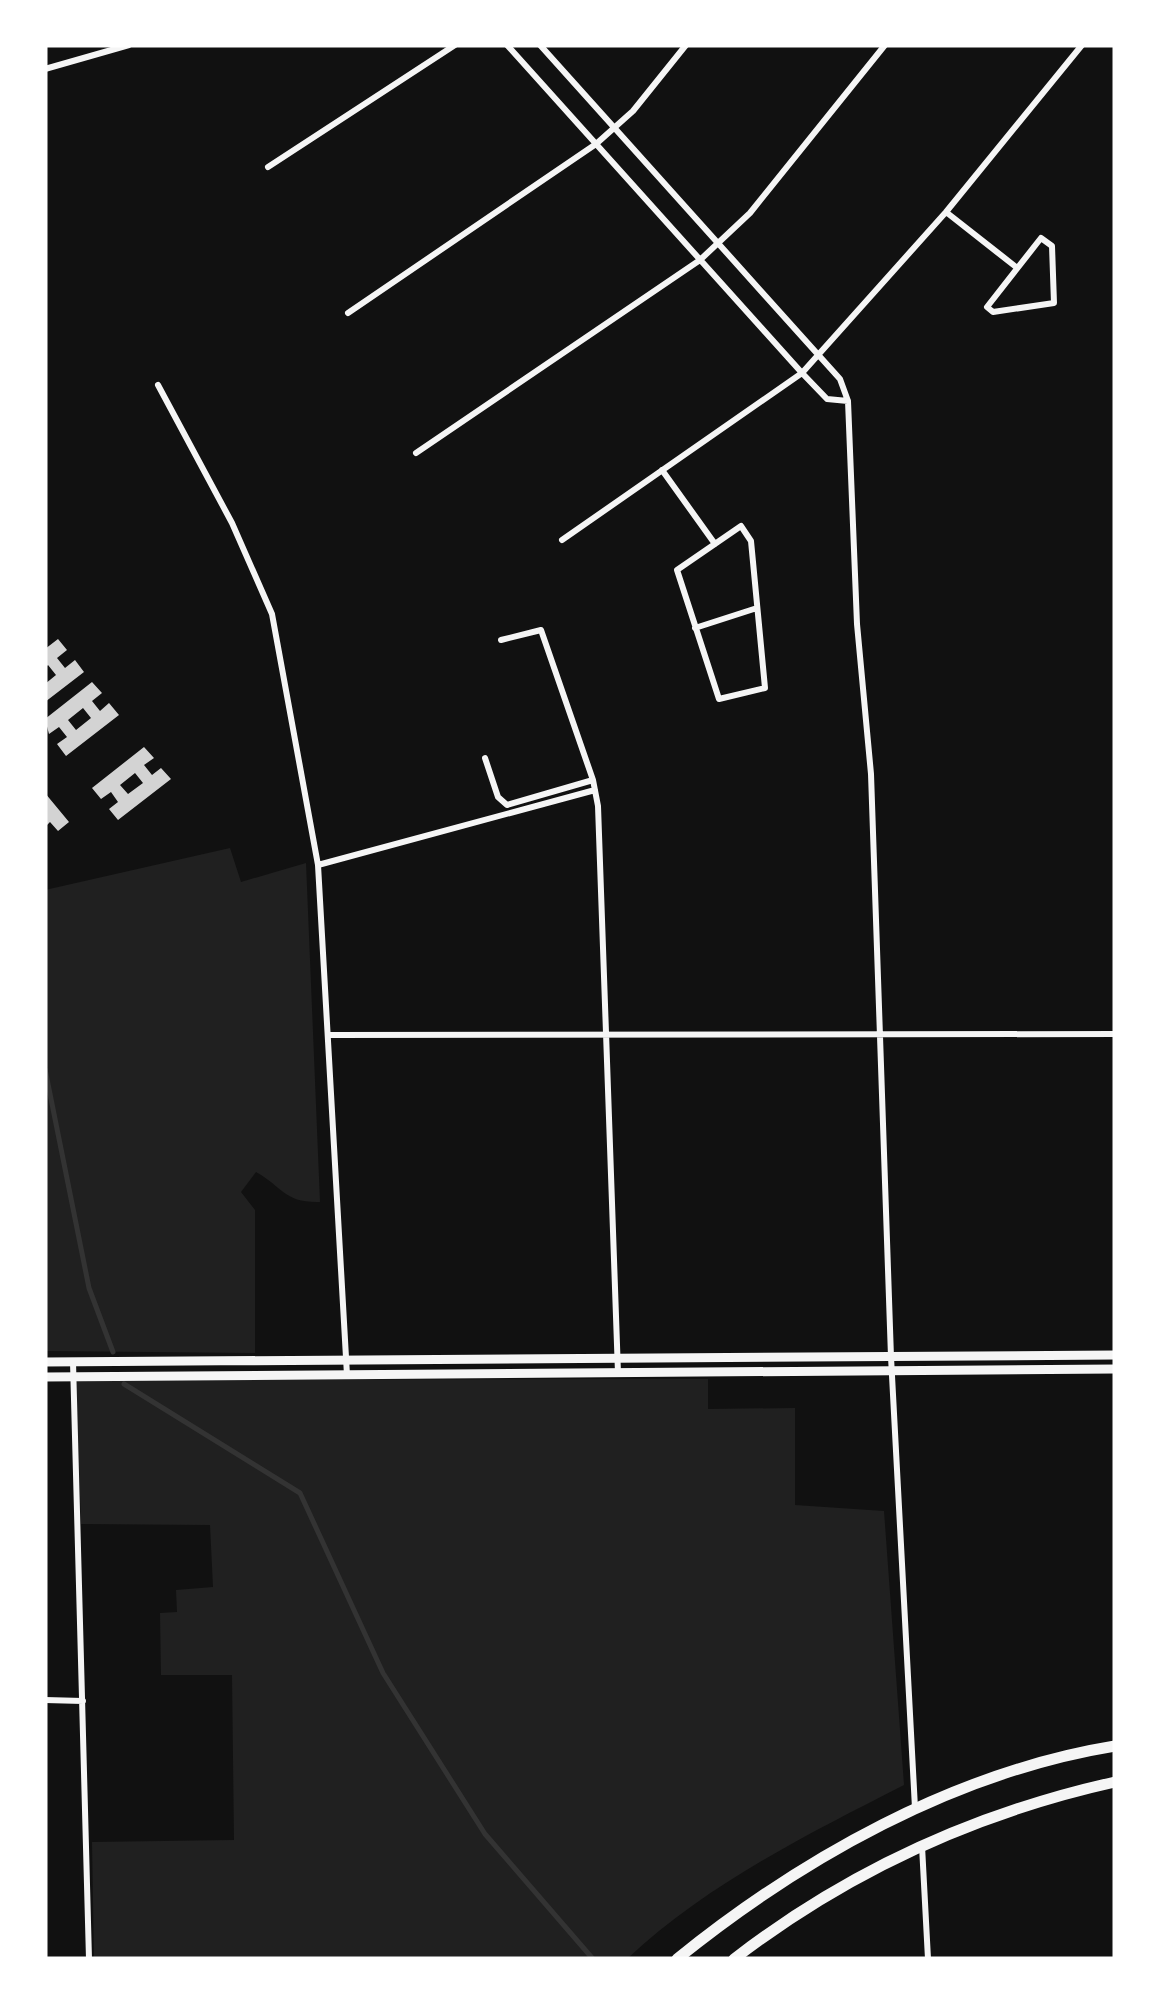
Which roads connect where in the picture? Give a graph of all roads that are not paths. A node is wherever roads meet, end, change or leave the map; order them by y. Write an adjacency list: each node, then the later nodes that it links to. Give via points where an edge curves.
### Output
1 (129, 45): 8 (street)
2 (456, 45): 11 (street)
3 (507, 45): 10 (street)
4 (540, 45): 9 (street)
5 (686, 45): 9 (street)
6 (885, 45): 13 (street)
7 (1082, 45): 12 (street)
8 (45, 69)
9 (614, 128): 10 (street); 13 (street)
10 (596, 144): 14 (street); 16 (street)
11 (268, 167)
12 (946, 212): 15 (street); 17 (street)
13 (718, 244): 14 (street); 17 (street)
14 (700, 260): 18 (street); 21 (street)
15 (1016, 267): 15 (street, via 987,307 993,312 1054,304 1052,246 1041,238)
16 (348, 314)
17 (818, 355): 18 (street); 20 (street, via 840,379)
18 (802, 373): 20 (street, via 827,399); 22 (street)
19 (158, 385): 31 (street, via 270,602)
20 (848, 401): 32 (street)
21 (416, 453)
22 (662, 470): 23 (street); 24 (street)
23 (562, 540)
24 (715, 544): 25 (street, via 741,526 751,542); 26 (street, via 676,570)
25 (758, 608): 26 (street); 26 (street, via 765,688 719,699)
26 (696, 628)
27 (502, 640): 29 (street, via 541,630)
28 (485, 758): 29 (street, via 498,798 507,804)
29 (593, 780): 30 (street)
30 (595, 790): 31 (street); 35 (street)
31 (318, 866): 34 (street)
32 (879, 1034): 33 (street); 35 (street); 37 (street)
33 (1115, 1034)
34 (330, 1035): 35 (street); 39 (street)
35 (604, 1036): 38 (street)
36 (1115, 1355): 37 (street)
37 (891, 1356): 38 (street); 43 (street)
38 (618, 1358): 39 (street); 44 (street)
39 (347, 1360): 41 (street); 45 (street)
40 (45, 1362): 41 (street)
41 (74, 1362): 47 (street)
42 (1115, 1369): 43 (street)
43 (892, 1370): 44 (street); 52 (street)
44 (618, 1373): 45 (street)
45 (347, 1375): 47 (street)
46 (45, 1377): 47 (street)
47 (73, 1377): 49 (street)
48 (45, 1700): 49 (street)
49 (82, 1701): 54 (street)
50 (1115, 1746): 52 (highway, via 1005,1775)
51 (1115, 1782): 53 (highway, via 994,1816)
52 (915, 1810): 55 (highway, via 760,1896)
53 (922, 1846): 56 (highway, via 840,1884); 57 (street)
54 (89, 1959)
55 (677, 1959)
56 (734, 1959)
57 (928, 1959)

